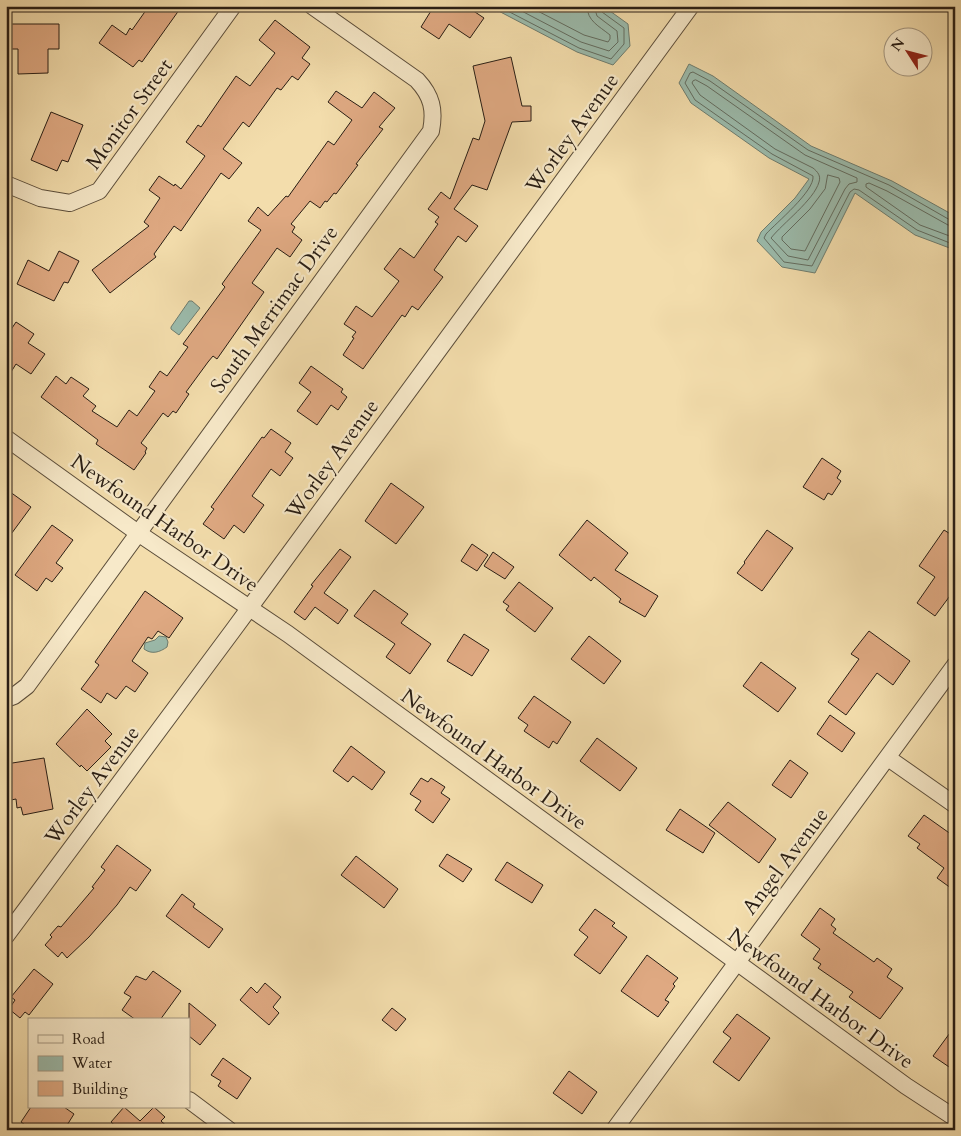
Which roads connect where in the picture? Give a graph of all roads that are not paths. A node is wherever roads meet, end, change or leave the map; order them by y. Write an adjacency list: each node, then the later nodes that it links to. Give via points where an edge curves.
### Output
1 (233, 6): 4 (street, Monitor Street, via 99,191 70,203 40,198)
2 (312, 6): 6 (street, South Merrimac Drive, via 417,80 427,92 432,106 431,131)
3 (691, 6): 7 (street, Worley Avenue)
4 (6, 184)
5 (6, 438): 6 (street, Newfound Harbor Drive)
6 (138, 533): 7 (street, Newfound Harbor Drive); 9 (street, South Merrimac Drive, via 27,686)
7 (249, 608): 12 (street, Worley Avenue); 13 (street, Newfound Harbor Drive)
8 (955, 665): 10 (street, Angel Avenue)
9 (6, 699)
10 (888, 758): 11 (street); 13 (street, Angel Avenue)
11 (955, 805)
12 (6, 936)
13 (736, 962): 15 (street, Newfound Harbor Drive); 17 (street, Angel Avenue)
14 (190, 1101): 16 (street)
15 (955, 1118)
16 (229, 1130)
17 (614, 1130)

